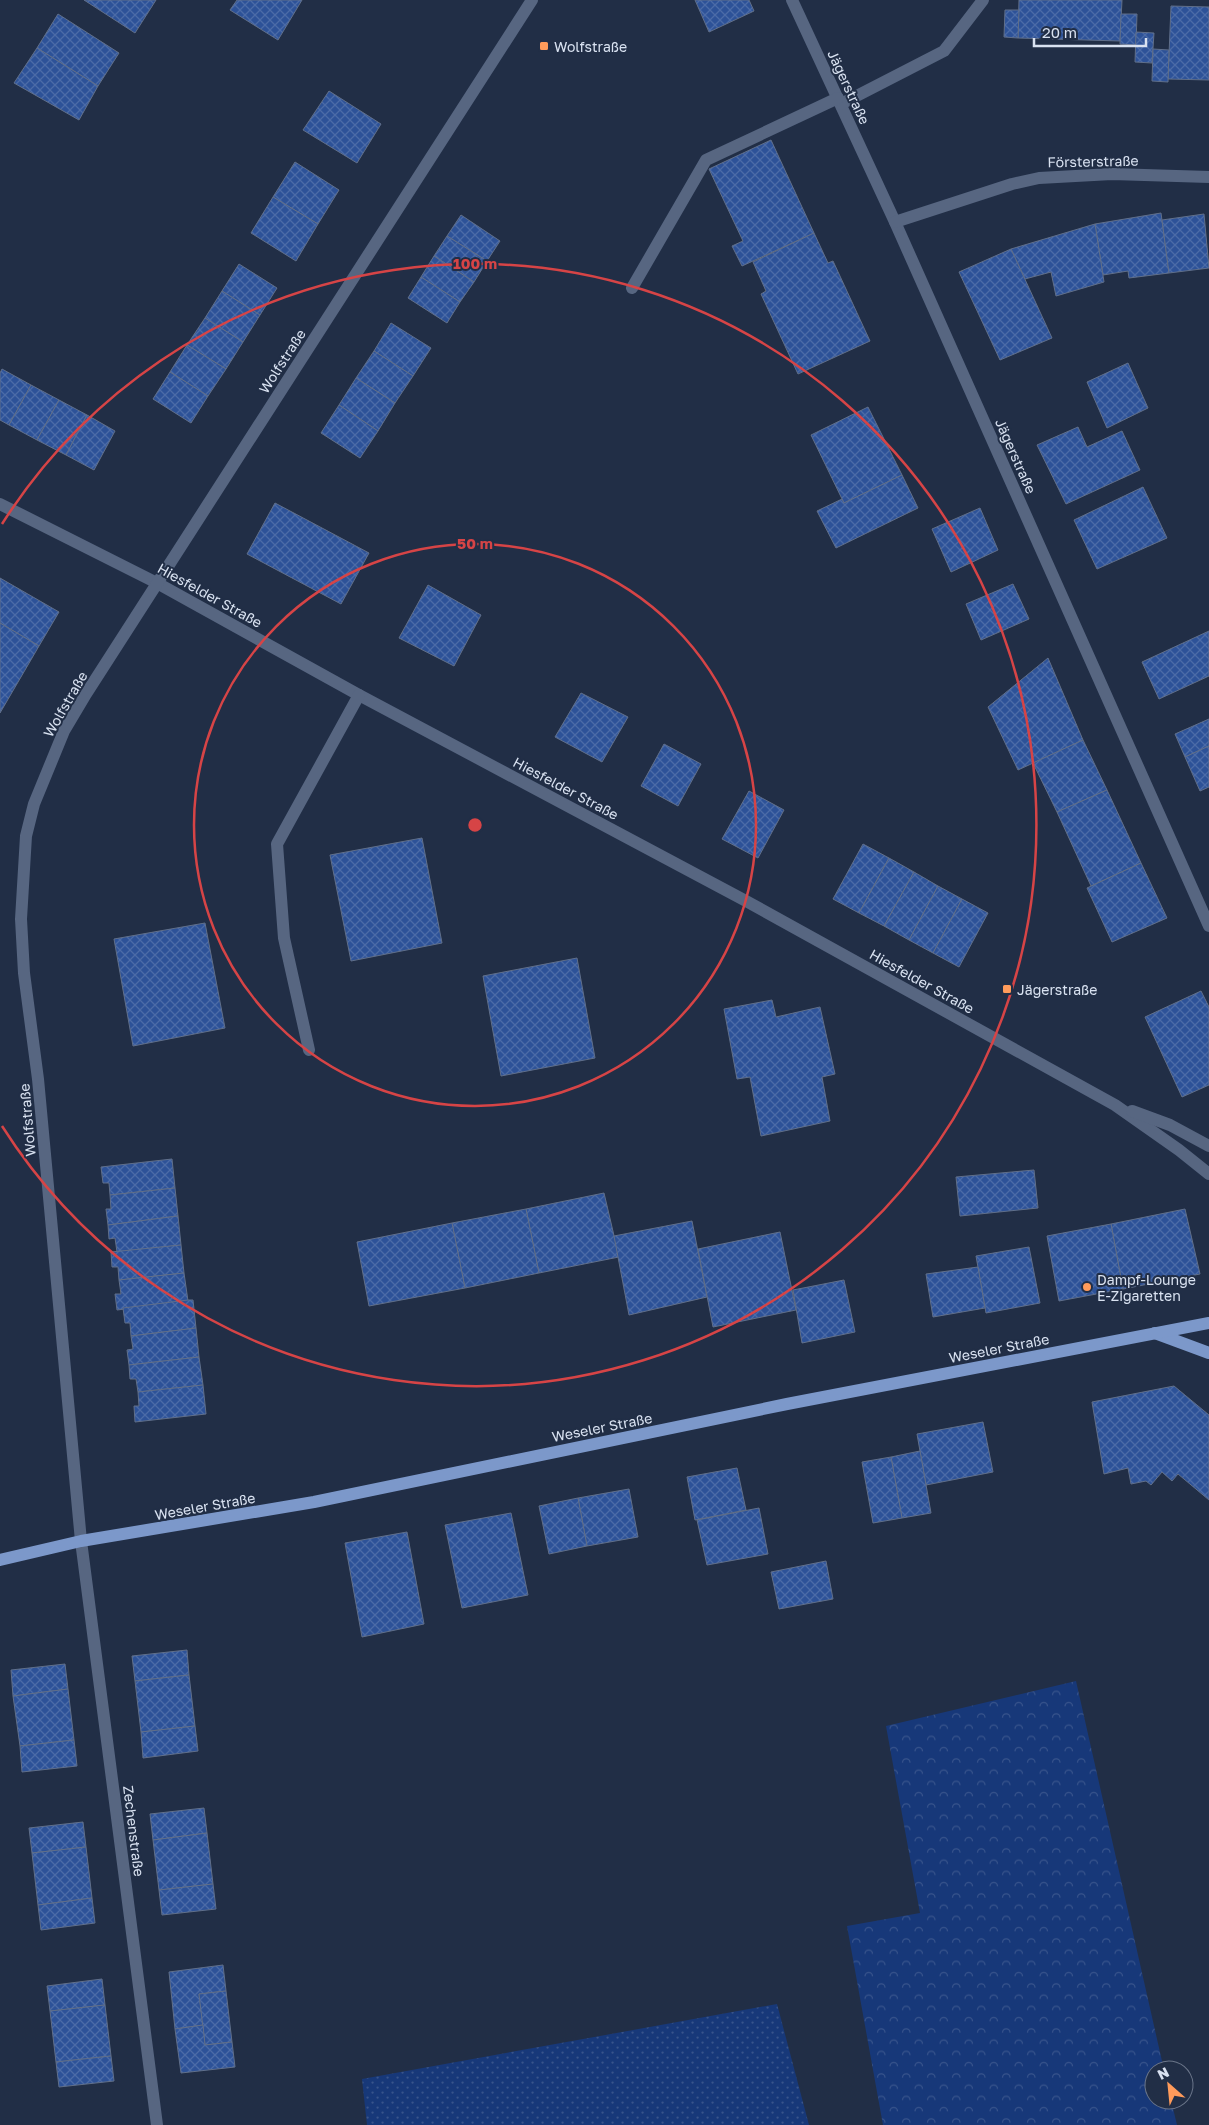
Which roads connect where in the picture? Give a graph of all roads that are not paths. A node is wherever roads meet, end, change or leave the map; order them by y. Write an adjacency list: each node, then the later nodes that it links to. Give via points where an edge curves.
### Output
1 (532, 0): 9 (street, Wolfstraße)
2 (792, 0): 4 (street, Jägerstraße)
3 (983, 0): 4 (street, via 944,51)
4 (839, 101): 6 (street, Jägerstraße); 7 (street, via 706,160)
5 (1209, 177): 6 (street, Försterstraße, via 1112,174 1038,178)
6 (895, 222): 11 (street, Jägerstraße)
7 (632, 288)
8 (0, 504): 9 (street, Hiesfelder Straße)
9 (157, 583): 10 (street, Hiesfelder Straße); 19 (street, Wolfstraße, via 64,731 34,804 22,869 24,973 38,1079)
10 (359, 695): 12 (street, via 277,844 284,938); 13 (street, Hiesfelder Straße, via 636,842)
11 (1209, 926)
12 (309, 1050)
13 (1115, 1105): 14 (street, Hiesfelder Straße, via 1170,1125); 15 (street, Hiesfelder Straße)
14 (1209, 1146)
15 (1209, 1174)
16 (1209, 1324): 17 (main road, Weseler Straße)
17 (1155, 1333): 18 (main road); 19 (main road, Weseler Straße, via 787,1404 314,1502)
18 (1209, 1353)
19 (81, 1541): 20 (main road, Weseler Straße); 21 (street, Zechenstraße)
20 (0, 1560)
21 (157, 2125)

